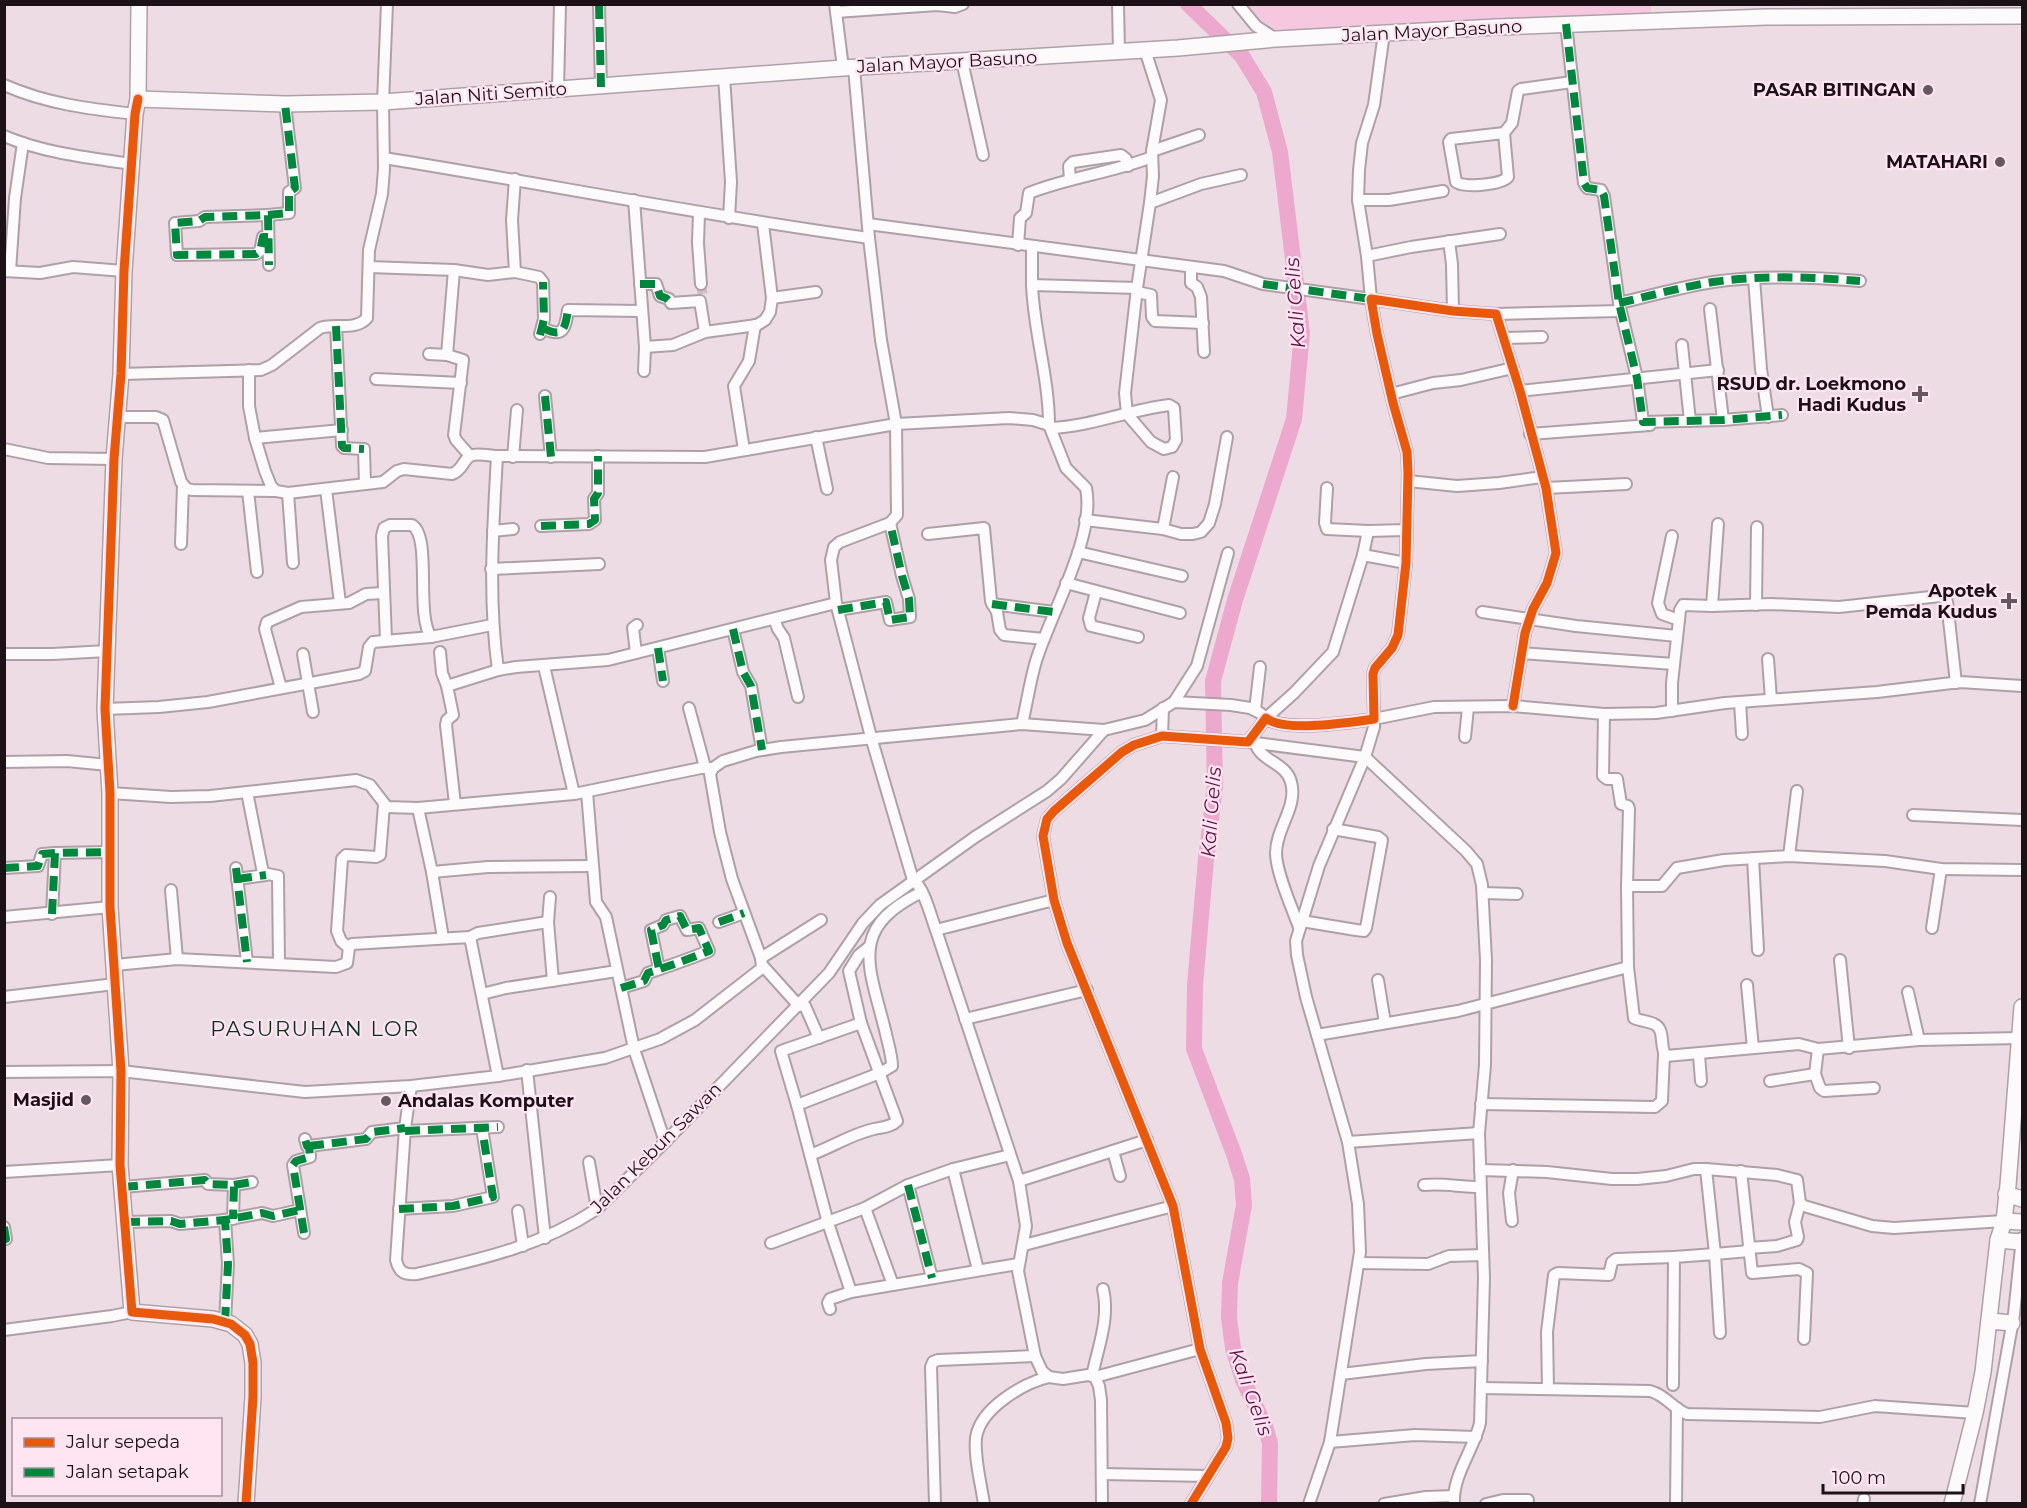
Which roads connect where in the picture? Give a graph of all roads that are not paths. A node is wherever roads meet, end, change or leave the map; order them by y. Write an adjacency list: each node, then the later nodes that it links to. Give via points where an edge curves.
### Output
1 (139, 4): 23 (main road)
2 (387, 4): 24 (street)
3 (560, 4): 22 (street)
4 (599, 4): 21 (street)
5 (963, 4): 8 (street)
6 (1118, 4): 15 (street)
7 (1238, 4): 13 (street)
8 (836, 8): 17 (street)
9 (1766, 11): 10 (main road, Jalan Mayor Basuno); 11 (main road, Jalan Mayor Basuno)
10 (2022, 16)
11 (1566, 24): 12 (main road, Jalan Mayor Basuno); 19 (street)
12 (1384, 33): 13 (main road, Jalan Mayor Basuno); 41 (street, via 1374,105 1362,143)
13 (1273, 39): 14 (main road, Jalan Mayor Basuno)
14 (1146, 50): 15 (main road, Jalan Mayor Basuno); 31 (street, via 1161,100)
15 (1119, 51): 16 (main road, Jalan Mayor Basuno)
16 (962, 61): 17 (main road, Jalan Mayor Basuno); 32 (street)
17 (848, 68): 18 (main road, Jalan Niti Semito); 47 (street)
18 (724, 76): 21 (main road, Jalan Niti Semito); 45 (street, via 731,182)
19 (1572, 82): 27 (street, via 1521,88 1512,123); 72 (street, via 1584,183 1587,188 1601,190 1604,196)
20 (4, 85): 26 (street, via 77,108)
21 (601, 87): 22 (main road, Jalan Niti Semito)
22 (558, 89): 24 (main road, Jalan Niti Semito)
23 (138, 99): 25 (main road, Jalan Niti Semito); 26 (main road)
24 (383, 102): 25 (main road, Jalan Niti Semito); 33 (street)
25 (285, 104): 44 (street, via 295,188 289,192 289,213)
26 (135, 114): 34 (main road)
27 (1504, 132): 27 (street, via 1506,180 1459,185 1449,142 1458,137)
28 (4, 135): 30 (street)
29 (1199, 135): 31 (street)
30 (23, 143): 34 (street); 60 (street)
31 (1152, 154): 35 (street); 42 (street)
32 (983, 155)
33 (384, 158): 37 (street); 57 (street)
34 (132, 164): 61 (main road)
35 (1128, 166): 38 (street); 38 (street, via 1121,155 1073,162 1069,166)
36 (1241, 176): 42 (street, via 1201,184)
37 (515, 179): 40 (street); 62 (street)
38 (1070, 180): 52 (street, via 1028,194 1026,213 1020,218)
39 (1443, 191): 41 (street, via 1389,200)
40 (634, 200): 43 (street); 65 (street)
41 (1358, 200): 54 (street)
42 (1150, 203): 55 (street)
43 (699, 213): 45 (street); 66 (street)
44 (268, 215): 49 (street); 49 (street, via 205,217 175,223 177,255 256,254 263,237)
45 (729, 218): 46 (street)
46 (763, 224): 50 (street); 70 (street)
47 (868, 225): 50 (street); 52 (street)
48 (1500, 234): 51 (street)
49 (268, 237): 56 (street)
50 (868, 238): 107 (street)
51 (1449, 242): 54 (street); 75 (street)
52 (1018, 245): 53 (street)
53 (1032, 247): 55 (street); 67 (street)
54 (1367, 256): 71 (street)
55 (1142, 260): 58 (street); 68 (street)
56 (270, 265)
57 (369, 267): 59 (street); 79 (street, via 367,318 360,324)
58 (1191, 267): 71 (street, via 1263,284); 77 (street, via 1191,283 1200,294)
59 (454, 270): 62 (street, via 488,275); 87 (street)
60 (7, 271): 61 (street, via 40,273 73,267)
61 (124, 271): 93 (main road)
62 (515, 272): 74 (street, via 542,279 541,332 561,331 568,310)
63 (1755, 279): 64 (street); 72 (street, via 1712,283); 104 (street)
64 (1860, 281)
65 (640, 284): 74 (street); 80 (street, via 656,284 660,297 671,303 701,299)
66 (701, 284)
67 (1032, 285): 68 (street); 108 (street)
68 (1137, 290): 77 (street, via 1151,295 1155,321); 101 (street, via 1125,393)
69 (816, 292): 70 (street)
70 (772, 298): 78 (street, via 768,317)
71 (1371, 299): 75 (street); 98 (street)
72 (1620, 307): 76 (street); 94 (street)
73 (1710, 309): 90 (street)
74 (642, 311): 84 (street)
75 (1453, 311): 76 (street)
76 (1496, 314): 82 (street)
77 (1203, 323): 85 (street)
78 (755, 325): 80 (street); 115 (street, via 749,361 734,386)
79 (336, 326): 89 (street, via 315,331 267,368); 109 (street)
80 (705, 332): 84 (street, via 673,345)
81 (1542, 337): 82 (street)
82 (1504, 338): 88 (street)
83 (1682, 345): 92 (street)
84 (645, 347): 91 (street)
85 (1204, 352)
86 (429, 354): 87 (street)
87 (447, 355): 96 (street, via 464,360)
88 (1513, 368): 97 (street); 98 (street)
89 (249, 370): 93 (street); 113 (street, via 249,406)
90 (1718, 370): 92 (street); 106 (street)
91 (644, 372)
92 (1686, 372): 94 (street); 105 (street)
93 (121, 374): 103 (main road)
94 (1637, 378): 97 (street); 105 (street, via 1643,422)
95 (376, 379): 96 (street)
96 (461, 383): 116 (street, via 454,435)
97 (1520, 390): 110 (street)
98 (1391, 394): 123 (street, via 1407,452)
99 (545, 396): 120 (street)
100 (517, 410): 119 (street)
101 (1127, 414): 101 (street, via 1154,445 1164,449 1175,443 1172,406); 108 (street)
102 (1782, 416): 104 (street)
103 (117, 417): 121 (main road); 127 (street, via 163,420)
104 (1768, 417): 106 (street)
105 (1690, 421): 106 (street)
106 (1723, 422): 110 (street)
107 (896, 424): 108 (street, via 1009,418 1033,420); 111 (street); 135 (street, via 897,515)
108 (1050, 427): 134 (street, via 1066,468 1086,488)
109 (342, 430): 113 (street); 125 (street, via 342,447 364,449)
110 (1530, 434): 124 (street)
111 (816, 437): 115 (street); 130 (street)
112 (1227, 437): 140 (street, via 1209,523 1193,534)
113 (255, 438): 132 (street, via 268,479)
114 (4, 449): 121 (street, via 48,458)
115 (744, 450): 118 (street, via 705,457)
116 (470, 456): 117 (street); 125 (street, via 456,473 400,470 386,481)
117 (497, 456): 119 (street); 142 (street)
118 (598, 456): 120 (street); 137 (street, via 595,520 589,524)
119 (513, 457): 120 (street)
120 (550, 457)
121 (114, 459): 179 (main road)
122 (1173, 477): 140 (street)
123 (1408, 480): 124 (street, via 1457,486); 141 (street)
124 (1544, 483): 126 (street); 168 (street, via 1557,553)
125 (365, 484): 129 (street)
126 (1626, 484)
127 (183, 486): 131 (street, via 192,490); 146 (street)
128 (1326, 488): 143 (street, via 1325,528)
129 (326, 489): 133 (street); 159 (street)
130 (827, 489)
131 (248, 491): 132 (street); 154 (street)
132 (276, 491): 133 (street)
133 (288, 493): 150 (street)
134 (1085, 520): 140 (street); 147 (street)
135 (890, 523): 163 (street, via 834,547 831,560); 163 (street, via 910,617 891,624 891,601)
136 (1718, 524): 162 (street)
137 (541, 526)
138 (1757, 527): 161 (street)
139 (513, 529): 142 (street)
140 (1163, 529)
141 (1406, 530): 143 (street); 151 (street)
142 (493, 531): 153 (street)
143 (1368, 531): 149 (street)
144 (928, 534): 160 (street, via 984,528)
145 (1672, 536): 169 (street, via 1658,603 1662,614)
146 (181, 544)
147 (1078, 552): 155 (street); 156 (street)
148 (1228, 553): 198 (street, via 1197,666)
149 (1363, 555): 151 (street); 209 (street, via 1333,652)
150 (293, 563)
151 (1406, 563): 210 (street, via 1398,635 1373,674)
152 (599, 564): 153 (street)
153 (491, 569): 170 (street)
154 (257, 572)
155 (1182, 576)
156 (1066, 583): 157 (street); 164 (street)
157 (1096, 592): 166 (street); 175 (street, via 1089,618 1091,626)
158 (383, 593): 159 (street); 174 (street, via 382,531 390,525 415,526 421,548 425,624); 177 (street)
159 (340, 603): 195 (street, via 301,607 267,622 265,629)
160 (992, 604): 164 (street); 176 (street, via 1004,635)
161 (1756, 605): 162 (street); 191 (street, via 1839,606 1944,597)
162 (1712, 606): 169 (street, via 1683,606)
163 (837, 607): 167 (street); 215 (street)
164 (1054, 612): 176 (street)
165 (1482, 612): 168 (street)
166 (1180, 613)
167 (774, 619): 172 (street); 196 (street, via 784,638)
168 (1529, 620): 173 (street); 181 (street)
169 (1679, 620): 173 (street)
170 (492, 625): 174 (street); 189 (street)
171 (637, 626): 184 (street, via 632,633)
172 (732, 629): 178 (street); 218 (street, via 743,672 751,686)
173 (1677, 636): 186 (street)
174 (431, 637): 177 (street)
175 (1138, 637)
176 (1044, 639): 211 (street)
177 (386, 640): 192 (street, via 370,644 363,672)
178 (658, 648): 184 (street); 190 (street)
179 (107, 651): 182 (street); 204 (main road)
180 (441, 652): 193 (street)
181 (1522, 653): 186 (street); 200 (street)
182 (4, 654)
183 (303, 654): 192 (street)
184 (636, 654): 187 (street)
185 (1768, 659): 197 (street)
186 (1674, 664): 206 (street)
187 (544, 666): 189 (street); 227 (street)
188 (1260, 667): 205 (street)
189 (498, 670): 193 (street)
190 (663, 681)
191 (1956, 683): 194 (street); 197 (street)
192 (308, 684): 195 (street); 207 (street)
193 (447, 686): 228 (street, via 453,715 446,725)
194 (2022, 686)
195 (281, 688): 204 (street, via 183,705)
196 (798, 697)
197 (1771, 699): 199 (street)
198 (1178, 702): 202 (street); 205 (street)
199 (1740, 702): 206 (street); 213 (street)
200 (1513, 706): 203 (street); 208 (street)
201 (688, 708): 222 (street)
202 (1163, 708): 212 (street, via 1145,720); 214 (street)
203 (1468, 708): 210 (street, via 1434,708); 216 (street)
204 (105, 709): 221 (main road)
205 (1255, 710): 209 (street)
206 (1672, 711): 208 (street)
207 (313, 712)
208 (1604, 714): 245 (street, via 1603,776 1617,779 1621,804 1628,806 1630,812)
209 (1266, 718): 210 (street, via 1301,725); 217 (street)
210 (1374, 719): 219 (street)
211 (1022, 724): 212 (street); 215 (street)
212 (1104, 730): 244 (street, via 1047,791 975,837)
213 (1742, 734)
214 (1162, 736): 217 (street); 250 (street, via 1122,752 1047,819 1043,836)
215 (871, 737): 218 (street); 244 (street)
216 (1465, 737)
217 (1249, 742): 219 (street); 258 (street, via 1286,772 1291,782 1293,793 1276,852)
218 (762, 750): 222 (street)
219 (1365, 757): 233 (street); 247 (street, via 1473,857)
220 (4, 762): 221 (street)
221 (108, 765): 226 (main road)
222 (709, 768): 225 (street); 252 (street, via 720,832)
223 (1797, 791): 236 (street)
224 (247, 792): 226 (street, via 190,797); 229 (street, via 356,780 370,785); 243 (street)
225 (587, 792): 227 (street); 238 (street)
226 (110, 793): 234 (main road)
227 (574, 794): 228 (street)
228 (455, 804): 230 (street)
229 (384, 805): 230 (street); 264 (street, via 380,855 346,855 342,859 337,931)
230 (418, 808): 242 (street)
231 (1913, 815): 232 (street)
232 (2022, 820)
233 (1333, 829): 258 (street); 258 (street, via 1382,841 1366,928 1364,931)
234 (109, 852): 235 (street); 251 (main road)
235 (55, 853): 239 (street, via 42,854 38,866); 253 (street)
236 (1789, 856): 237 (street); 240 (street, via 1886,861)
237 (1753, 858): 245 (street, via 1677,868 1662,886); 265 (street)
238 (593, 866): 242 (street); 274 (street, via 596,902 606,917)
239 (4, 868)
240 (1941, 869): 241 (street); 259 (street)
241 (2022, 870)
242 (432, 872): 262 (street)
243 (266, 875): 268 (street, via 237,873); 270 (street, via 279,878)
244 (918, 886): 260 (street); 263 (street, via 886,915 873,933); 286 (street, Jalan Kebun Sawan, via 871,914)
245 (1626, 886): 272 (street)
246 (171, 890): 266 (street)
247 (1487, 892): 248 (street); 284 (street)
248 (1517, 894)
249 (550, 897): 256 (street)
250 (1054, 900): 260 (street); 280 (street, via 1063,933)
251 (110, 907): 253 (street); 271 (main road)
252 (744, 913): 257 (street); 269 (street)
253 (52, 914): 254 (street)
254 (4, 917)
255 (821, 920): 269 (street)
256 (548, 922): 261 (street); 276 (street)
257 (719, 922)
258 (1300, 924): 290 (street, via 1297,955)
259 (1932, 928)
260 (936, 930): 287 (street)
261 (470, 937): 262 (street); 282 (street)
262 (443, 938): 264 (street, via 355,944)
263 (870, 946): 288 (street, via 849,971); 303 (street, via 892,1063 891,1068)
264 (349, 948): 270 (street, via 348,960 340,966)
265 (1758, 950)
266 (177, 959): 268 (street); 271 (street)
267 (1840, 960): 295 (street)
268 (247, 962): 270 (street)
269 (762, 962): 286 (street); 296 (street, via 761,970 685,1027)
270 (279, 964)
271 (115, 965): 277 (main road)
272 (1629, 967): 284 (street); 298 (street, via 1633,1016 1658,1027)
273 (659, 969): 273 (street, via 709,951 702,930 687,930 680,916 651,930); 279 (street, via 646,974 644,981)
274 (617, 971): 276 (street); 279 (street)
275 (1378, 980): 289 (street)
276 (553, 981): 282 (street)
277 (115, 984): 283 (street); 301 (main road)
278 (1747, 985): 294 (street)
279 (621, 988): 296 (street)
280 (1088, 990): 287 (street); 317 (street)
281 (1908, 992): 293 (street)
282 (482, 994): 305 (street)
283 (4, 997)
284 (1486, 1003): 289 (street); 310 (street)
285 (2022, 1007): 292 (main road)
286 (803, 1008): 291 (street); 318 (street, Jalan Kebun Sawan, via 768,1034)
287 (965, 1019): 322 (street)
288 (861, 1023): 291 (street); 303 (street)
289 (1385, 1023): 290 (street)
290 (1317, 1035): 319 (street)
291 (819, 1038): 311 (street, via 781,1051)
292 (2020, 1038): 293 (street); 312 (main road)
293 (1919, 1040): 295 (street)
294 (1753, 1048): 297 (street, via 1799,1044); 299 (street)
295 (1849, 1048): 297 (street)
296 (634, 1049): 300 (street); 318 (street)
297 (1818, 1049): 304 (street)
298 (1664, 1055): 299 (street); 310 (street, via 1662,1101 1655,1107)
299 (1699, 1055): 306 (street)
300 (527, 1070): 305 (street); 356 (street)
301 (121, 1071): 302 (street); 308 (street, via 289,1091); 324 (main road)
302 (4, 1072)
303 (880, 1073): 311 (street); 321 (street, via 897,1121 852,1135)
304 (1815, 1074): 307 (street); 309 (street, via 1824,1091)
305 (498, 1076): 308 (street)
306 (1701, 1081)
307 (1770, 1081)
308 (411, 1086): 315 (street, Jalan Kebun Sawan)
309 (1874, 1088)
310 (1481, 1104): 316 (street)
311 (797, 1105): 321 (street)
312 (2019, 1115): 339 (main road)
313 (498, 1127): 314 (street)
314 (482, 1128): 315 (street); 344 (street, via 493,1197 465,1204)
315 (405, 1130): 344 (street, Jalan Kebun Sawan); 346 (street, via 372,1132 366,1139 307,1143 309,1157 293,1166)
316 (1479, 1133): 319 (street); 327 (street)
317 (1147, 1140): 320 (street); 342 (street)
318 (665, 1142): 345 (street, Jalan Kebun Sawan)
319 (1348, 1142): 367 (street, via 1358,1204)
320 (1113, 1151): 331 (street); 332 (street)
321 (810, 1155): 349 (street)
322 (1010, 1155): 325 (street); 332 (street)
323 (589, 1162): 345 (street)
324 (120, 1166): 330 (street); 338 (main road)
325 (953, 1169): 335 (street); 369 (street)
326 (1706, 1169): 328 (street, via 1636,1179); 329 (street); 364 (street)
327 (1480, 1170): 328 (street); 337 (street)
328 (1513, 1170): 350 (street, via 1509,1193)
329 (1741, 1171): 341 (street, via 1796,1179); 363 (street)
330 (4, 1172)
331 (1120, 1176)
332 (1019, 1181): 361 (street, via 1025,1216)
333 (252, 1182): 334 (street)
334 (234, 1185): 338 (street, via 208,1184 205,1180); 348 (street, via 235,1206)
335 (908, 1185): 343 (street); 370 (street)
336 (1424, 1185): 337 (street)
337 (1480, 1186): 365 (street)
338 (123, 1187): 352 (main road)
339 (2006, 1194): 340 (main road); 351 (main road)
340 (2022, 1199)
341 (1800, 1203): 351 (street, via 1872,1226); 363 (street, via 1795,1222 1797,1240)
342 (1173, 1206): 361 (street); 382 (street)
343 (865, 1208): 349 (street); 371 (street)
344 (399, 1209): 362 (street, Jalan Kebun Sawan, via 396,1260 404,1274 483,1259)
345 (597, 1209): 356 (street, Jalan Kebun Sawan)
346 (300, 1210): 348 (street); 355 (street)
347 (519, 1210): 362 (street)
348 (229, 1219): 352 (street, via 180,1224); 377 (street)
349 (827, 1219): 360 (street); 373 (street)
350 (1512, 1221)
351 (2004, 1221): 353 (main road); 357 (main road)
352 (125, 1222): 374 (main road)
353 (2022, 1222)
354 (4, 1227): 358 (street)
355 (304, 1233)
356 (545, 1238): 362 (street, Jalan Kebun Sawan)
357 (1998, 1240): 359 (main road); 376 (main road)
358 (7, 1241)
359 (2022, 1241): 378 (street)
360 (771, 1243)
361 (1023, 1245): 368 (street)
362 (523, 1246)
363 (1749, 1250): 364 (street); 381 (street, via 1752,1273 1799,1269 1806,1272)
364 (1715, 1254): 366 (street); 380 (street)
365 (1483, 1255): 367 (street, via 1449,1257 1428,1264); 384 (street)
366 (1674, 1257): 388 (street); 390 (street, via 1616,1259 1609,1275 1554,1275 1547,1332)
367 (1359, 1263): 385 (street)
368 (1018, 1264): 369 (street); 383 (street)
369 (978, 1270): 370 (street)
370 (932, 1278): 371 (street)
371 (893, 1285): 373 (street)
372 (1103, 1289): 386 (street, via 1106,1317)
373 (851, 1292): 375 (street, via 830,1299)
374 (132, 1304): 377 (main road); 379 (street, via 112,1316)
375 (830, 1310)
376 (1990, 1321): 378 (main road); 392 (main road)
377 (225, 1322): 399 (main road, via 245,1335 252,1354)
378 (2012, 1323): 409 (street)
379 (4, 1330)
380 (1720, 1333)
381 (1804, 1339)
382 (1200, 1349): 386 (street); 396 (street, via 1228,1431 1226,1447)
383 (1035, 1356): 387 (street); 400 (street, via 933,1362)
384 (1482, 1361): 385 (street); 389 (street)
385 (1341, 1374): 394 (street)
386 (1093, 1376): 387 (street); 395 (street, via 1101,1400)
387 (1049, 1377): 401 (street, via 1018,1388 1003,1399 978,1429 977,1457)
388 (1673, 1385)
389 (1481, 1388): 390 (street); 393 (street)
390 (1548, 1389): 391 (street, via 1650,1391)
391 (1681, 1411): 392 (street, via 1820,1418 1875,1406); 407 (street)
392 (1975, 1413): 408 (main road)
393 (1476, 1437): 394 (street, via 1415,1435); 397 (street)
394 (1330, 1442): 404 (street)
395 (1102, 1474): 396 (street); 402 (street)
396 (1208, 1476): 403 (street)
397 (1454, 1500): 405 (street, via 1426,1497)
398 (1528, 1500): 406 (street)
399 (246, 1503)
400 (935, 1503)
401 (984, 1503)
402 (1102, 1503)
403 (1191, 1503)
404 (1309, 1503)
405 (1384, 1503)
406 (1486, 1503)
407 (1676, 1503)
408 (1952, 1503)
409 (1980, 1503)

